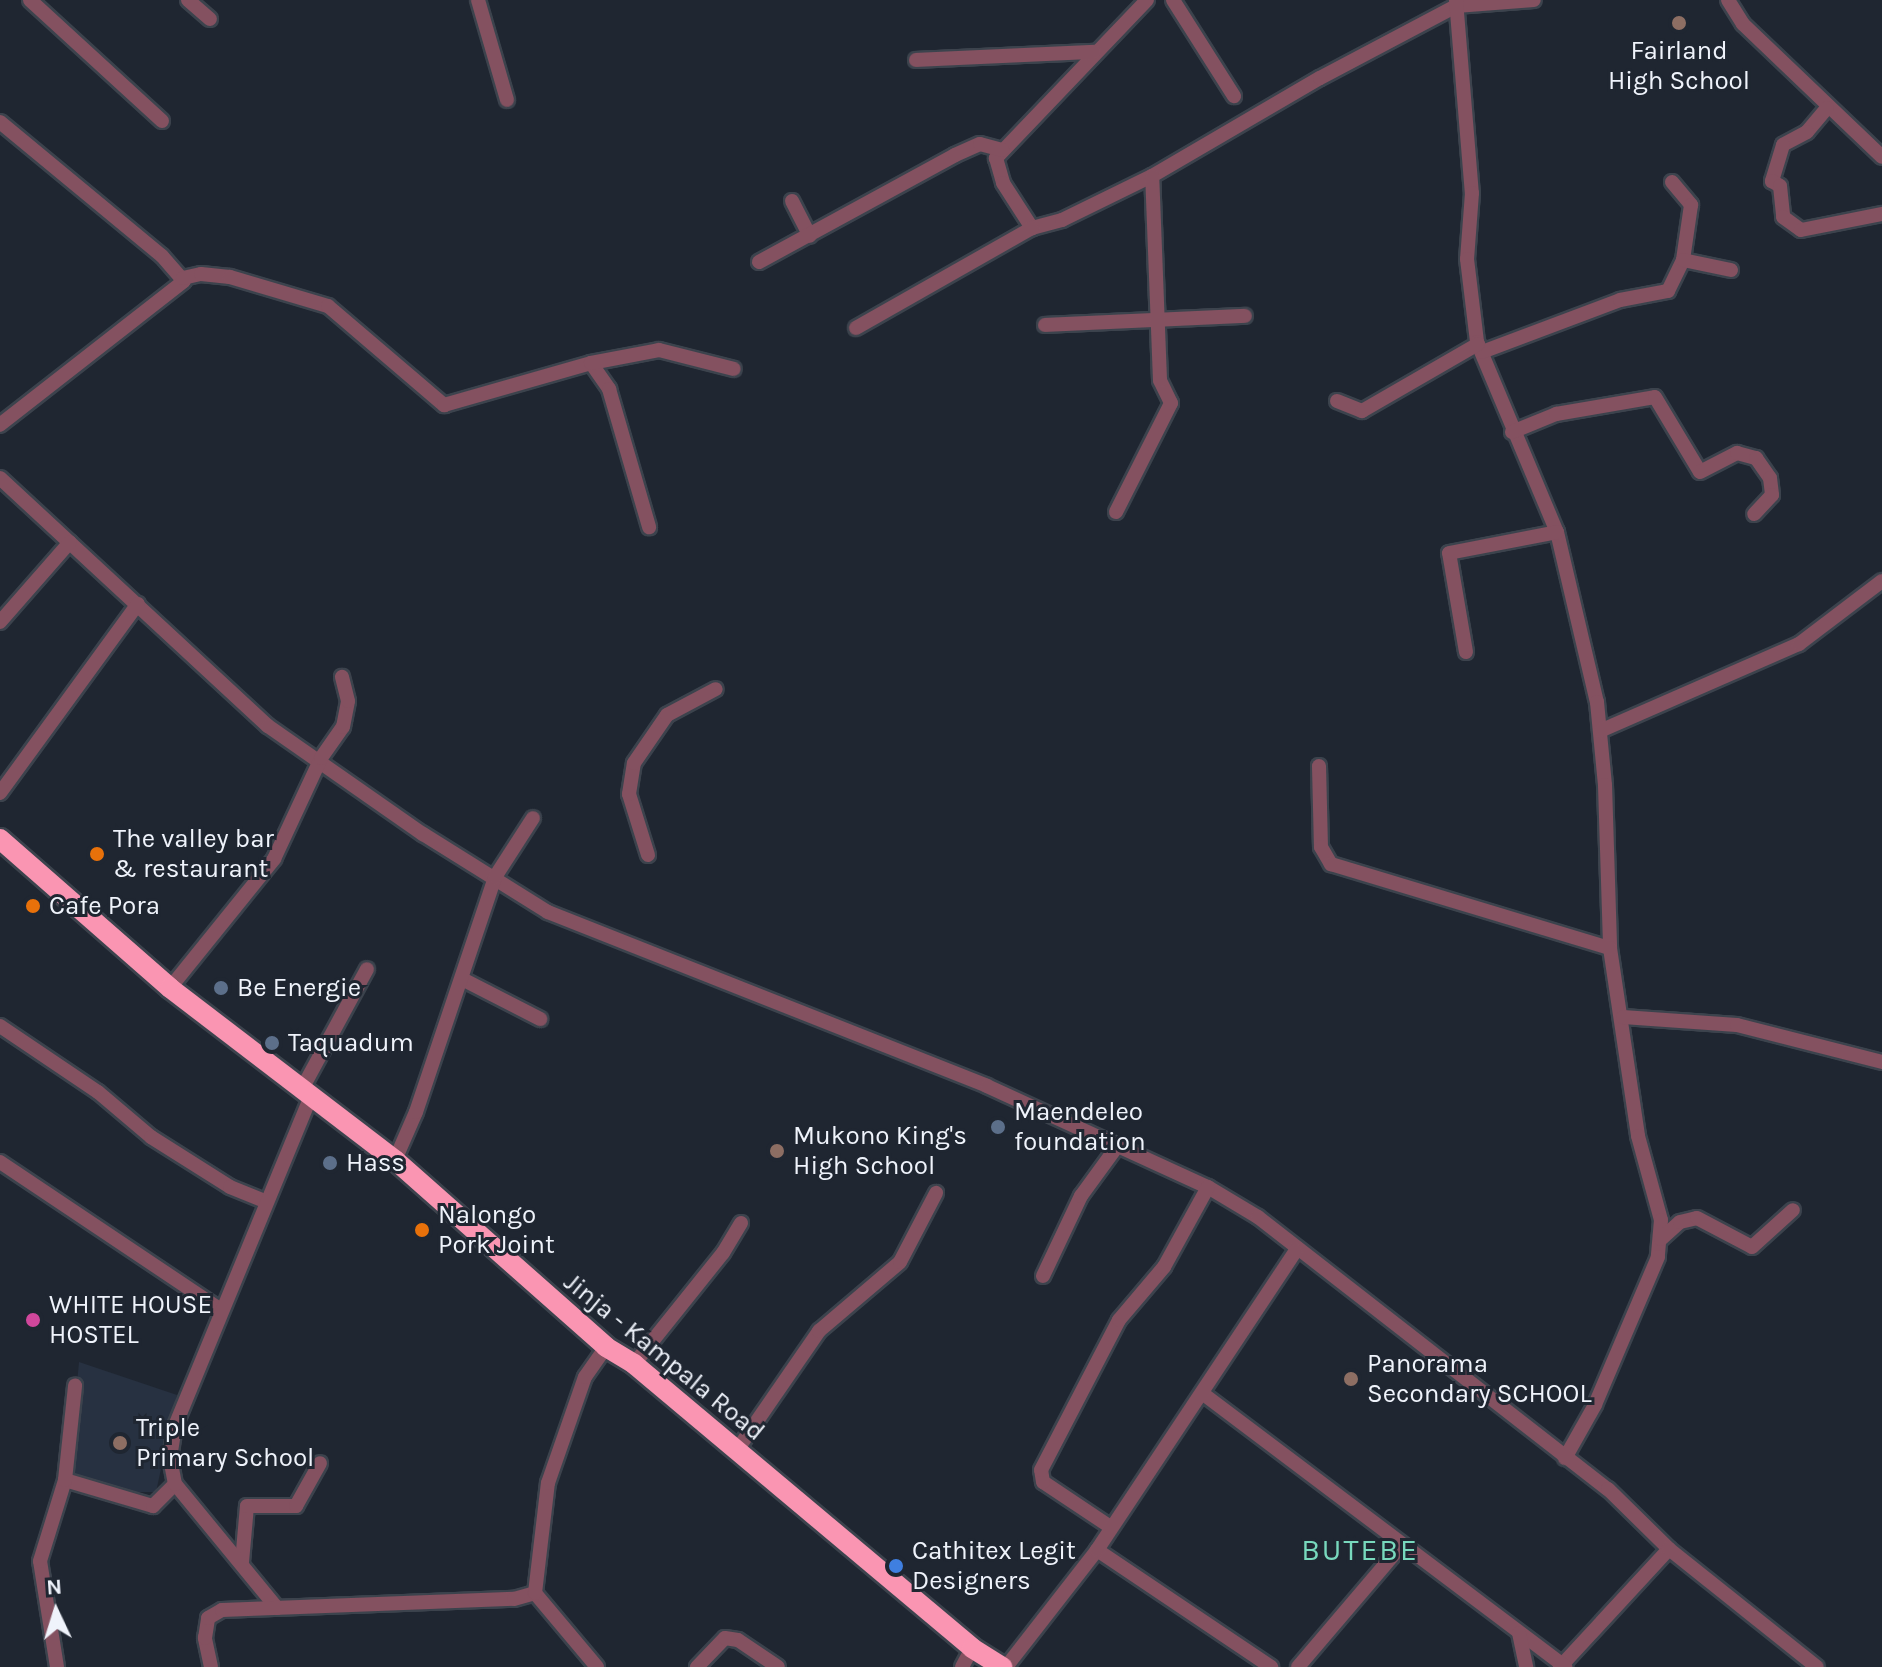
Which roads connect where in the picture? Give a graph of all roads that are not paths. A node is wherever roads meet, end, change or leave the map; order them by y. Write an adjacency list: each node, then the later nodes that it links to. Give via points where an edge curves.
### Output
1 (30, 0): 15 (street)
2 (188, 0): 9 (street)
3 (478, 0): 13 (street)
4 (1147, 0): 10 (street)
5 (1173, 0): 12 (street)
6 (1534, 0): 8 (street)
7 (1728, 0): 14 (street, via 1743,24)
8 (1456, 3): 19 (street); 33 (street, via 1472,193 1467,259)
9 (210, 19)
10 (1094, 52): 11 (street); 17 (street)
11 (916, 60)
12 (1234, 96)
13 (507, 100)
14 (1827, 108): 18 (street); 22 (street, via 1807,132 1783,145 1772,181 1780,186 1783,217 1801,230)
15 (162, 121)
16 (0, 122): 28 (street)
17 (1002, 150): 23 (street, via 996,158 1003,183); 24 (street, via 980,144 955,155)
18 (1882, 157)
19 (1152, 176): 23 (street, via 1062,220); 30 (street)
20 (1672, 182): 25 (street, via 1691,205)
21 (792, 201): 24 (street)
22 (1882, 214)
23 (1032, 228): 32 (street)
24 (810, 236): 26 (street)
25 (1683, 260): 27 (street); 33 (street, via 1668,291 1620,300)
26 (759, 262)
27 (1731, 270)
28 (183, 278): 34 (street, via 230,277 328,306 444,405); 37 (street)
29 (1245, 316): 30 (street)
30 (1160, 318): 31 (street); 40 (street, via 1160,380 1171,403)
31 (1045, 325)
32 (856, 328)
33 (1480, 348): 36 (street, via 1362,411); 38 (street)
34 (591, 363): 35 (street, via 659,350); 42 (street, via 609,389)
35 (734, 369)
36 (1337, 401)
37 (0, 425)
38 (1512, 432): 41 (street, via 1556,414 1655,397 1700,472 1737,453 1756,458 1770,478 1772,495); 43 (street)
39 (0, 478): 44 (street)
40 (1116, 512)
41 (1754, 514)
42 (649, 527)
43 (1557, 532): 48 (street, via 1449,553); 51 (street)
44 (70, 542): 46 (street); 47 (street)
45 (1882, 581): 51 (street, via 1799,644)
46 (138, 604): 52 (street, via 268,726); 54 (street)
47 (0, 622)
48 (1466, 652)
49 (342, 677): 52 (street, via 348,701 343,727)
50 (716, 689): 57 (street, via 667,715 634,763 629,794)
51 (1602, 730): 59 (street)
52 (321, 758): 58 (street, via 423,834); 62 (street, via 274,859)
53 (1319, 766): 59 (street, via 1321,847 1331,864)
54 (0, 793)
55 (533, 818): 58 (street)
56 (0, 839): 62 (highway, Jinja - Kampala Road)
57 (648, 855)
58 (495, 877): 61 (street); 68 (street, via 548,912 987,1086)
59 (1610, 948): 63 (street)
60 (367, 969): 67 (street)
61 (462, 979): 64 (street); 69 (street)
62 (170, 988): 67 (highway, Jinja - Kampala Road)
63 (1623, 1017): 66 (street, via 1737,1025); 76 (street, via 1638,1136 1658,1205)
64 (540, 1019)
65 (0, 1026): 73 (street, via 98,1092 151,1137 230,1187)
66 (1882, 1062)
67 (307, 1091): 69 (highway, Jinja - Kampala Road); 73 (street)
68 (1118, 1145): 71 (street); 78 (street, via 1081,1196)
69 (395, 1160): 80 (highway, Jinja - Kampala Road)
70 (0, 1162): 79 (street)
71 (1208, 1187): 77 (street, via 1258,1217); 89 (street, via 1164,1267 1119,1320 1041,1470 1043,1482)
72 (936, 1193): 84 (street, via 900,1262 819,1331)
73 (265, 1201): 79 (street)
74 (1793, 1210): 76 (street, via 1752,1247 1697,1218 1680,1222)
75 (741, 1223): 81 (street)
76 (1661, 1239): 85 (street, via 1622,1346)
77 (1296, 1251): 83 (street); 85 (street)
78 (1043, 1276)
79 (221, 1310): 88 (street, via 175,1426 170,1458)
80 (606, 1347): 81 (highway, Jinja - Kampala Road); 94 (street, via 585,1377 548,1483)
81 (634, 1364): 84 (highway, Jinja - Kampala Road)
82 (75, 1386): 87 (street)
83 (1202, 1393): 89 (street); 90 (street)
84 (737, 1450): 97 (highway, Jinja - Kampala Road)
85 (1565, 1458): 91 (street, via 1608,1489)
86 (320, 1463): 93 (street, via 296,1506 247,1506)
87 (65, 1480): 88 (street, via 153,1506); 99 (street, via 40,1561)
88 (175, 1484): 93 (street)
89 (1109, 1526): 92 (street)
90 (1400, 1547): 96 (street); 107 (street)
91 (1669, 1549): 98 (street); 109 (street)
92 (1097, 1550): 105 (street); 106 (street)
93 (242, 1562): 95 (street)
94 (535, 1593): 95 (street, via 514,1599); 101 (street)
95 (277, 1608): 100 (street, via 222,1610 208,1618 205,1638)
96 (1519, 1633): 98 (street); 108 (street)
97 (972, 1648): 104 (street); 105 (highway, Jinja - Kampala Road)
98 (1562, 1666)
99 (57, 1667)
100 (211, 1667)
101 (597, 1667)
102 (697, 1667): 103 (street, via 725,1638 738,1640)
103 (778, 1667)
104 (962, 1667)
105 (1004, 1667)
106 (1271, 1667)
107 (1298, 1667)
108 (1526, 1667)
109 (1817, 1667)

